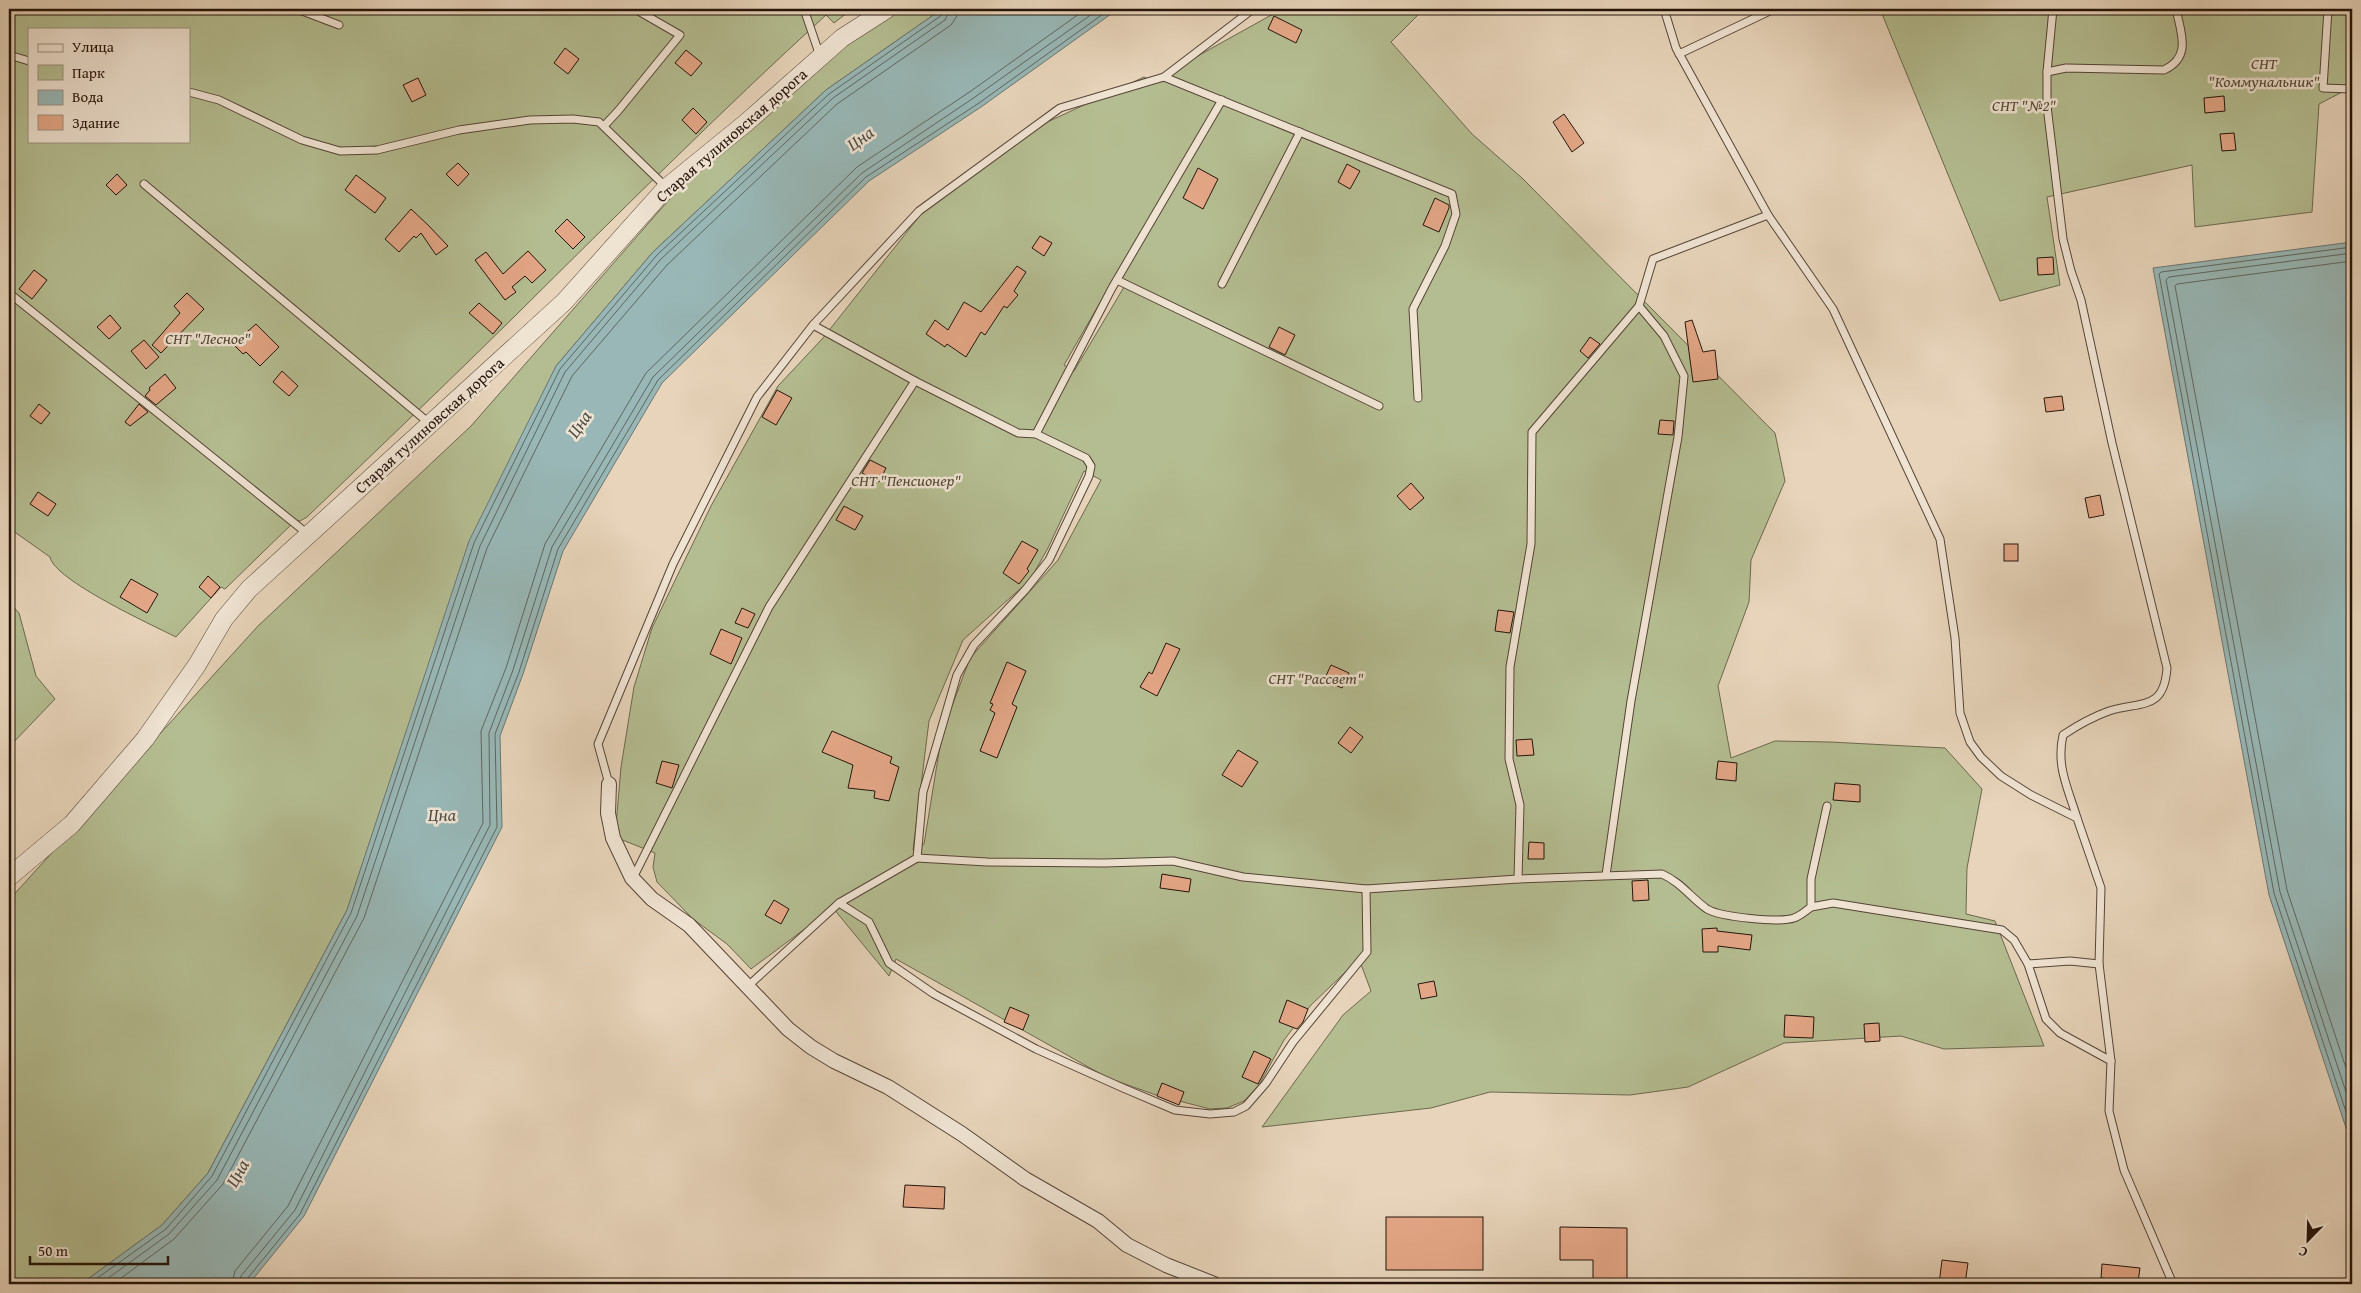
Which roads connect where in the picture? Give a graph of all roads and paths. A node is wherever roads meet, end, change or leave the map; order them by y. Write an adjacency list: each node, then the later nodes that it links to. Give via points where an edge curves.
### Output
1 (297, 9): 11 (lane)
2 (635, 9): 21 (lane, via 680,35)
3 (804, 9): 14 (lane)
4 (887, 9): 14 (street, Старая тулиновская дорога, via 842,38)
5 (1253, 9): 17 (lane)
6 (1664, 9): 12 (lane)
7 (1774, 9): 12 (lane)
8 (2053, 9): 16 (lane)
9 (2176, 9): 16 (lane, via 2183,44 2179,60 2173,66 2164,70 2066,68)
10 (2328, 9): 18 (lane, via 2323,88)
11 (339, 24)
12 (1679, 54): 25 (lane)
13 (9, 55): 15 (lane)
14 (821, 57): 24 (street, Старая тулиновская дорога)
15 (28, 61)
16 (2047, 72): 39 (lane, via 2047,106 2063,239 2167,668 2166,684 2160,696 2144,704 2110,711 2082,722 2064,735 2059,753 2061,768)
17 (1164, 77): 20 (lane); 30 (lane, via 1060,108 919,211)
18 (2352, 89)
19 (190, 92): 21 (lane, via 219,100 302,140 340,151 377,150 459,130 530,120 573,119 599,122)
20 (1222, 100): 22 (lane); 26 (lane)
21 (604, 126): 24 (lane)
22 (1300, 132): 27 (lane); 32 (lane, via 1452,194 1456,214 1445,246 1413,309)
23 (144, 184): 34 (lane)
24 (666, 188): 34 (street, Старая тулиновская дорога, via 564,302)
25 (1768, 215): 29 (lane, via 1653,259); 39 (lane, via 1832,309 1940,539 1955,638 1960,713 1970,742 1981,758 2001,776)
26 (1117, 280): 33 (lane); 35 (lane)
27 (1222, 284)
28 (9, 293): 36 (lane)
29 (1639, 306): 41 (lane, via 1664,336 1684,376 1678,437 1631,701); 44 (lane, via 1532,432 1531,544 1510,667 1509,759 1520,805)
30 (814, 325): 31 (lane); 37 (lane, via 757,397 674,564 598,744)
31 (915, 381): 35 (lane, via 1018,433); 43 (lane, via 769,607)
32 (1418, 398)
33 (1378, 406)
34 (429, 423): 36 (street, Старая тулиновская дорога)
35 (1036, 434): 40 (lane, via 1086,458 1091,466 1089,476 1049,560 974,644 957,675 923,792)
36 (310, 535): 42 (street, Старая тулиновская дорога, via 249,589 224,619 197,666 145,739 78,817)
37 (609, 784): 43 (street, via 608,813 613,838)
38 (1826, 806): 47 (lane, via 1812,879)
39 (2078, 818): 49 (lane, via 2101,888)
40 (917, 858): 45 (lane, via 987,862 1173,861 1243,876); 46 (lane)
41 (1606, 875): 44 (lane); 47 (lane, via 1662,874 1678,881 1709,910 1735,916 1770,921 1795,918)
42 (9, 877)
43 (632, 878): 50 (street, via 652,899 689,925)
44 (1518, 879): 45 (lane)
45 (1366, 889): 46 (lane, via 1367,952 1293,1042 1266,1083 1246,1106 1234,1112 1210,1114 1176,1110 1122,1088 1036,1048 934,994 890,963 869,922)
46 (839, 903): 50 (lane)
47 (1811, 908): 48 (lane, via 1833,903 2002,930 2014,940)
48 (2028, 964): 49 (lane); 51 (lane, via 2046,1019 2060,1033)
49 (2099, 964): 51 (lane)
50 (748, 986): 52 (street, via 788,1029 811,1047 888,1086 1025,1179 1098,1221 1127,1245)
51 (2111, 1061): 53 (lane, via 2109,1111 2124,1170)
52 (1214, 1284)
53 (2173, 1284)

